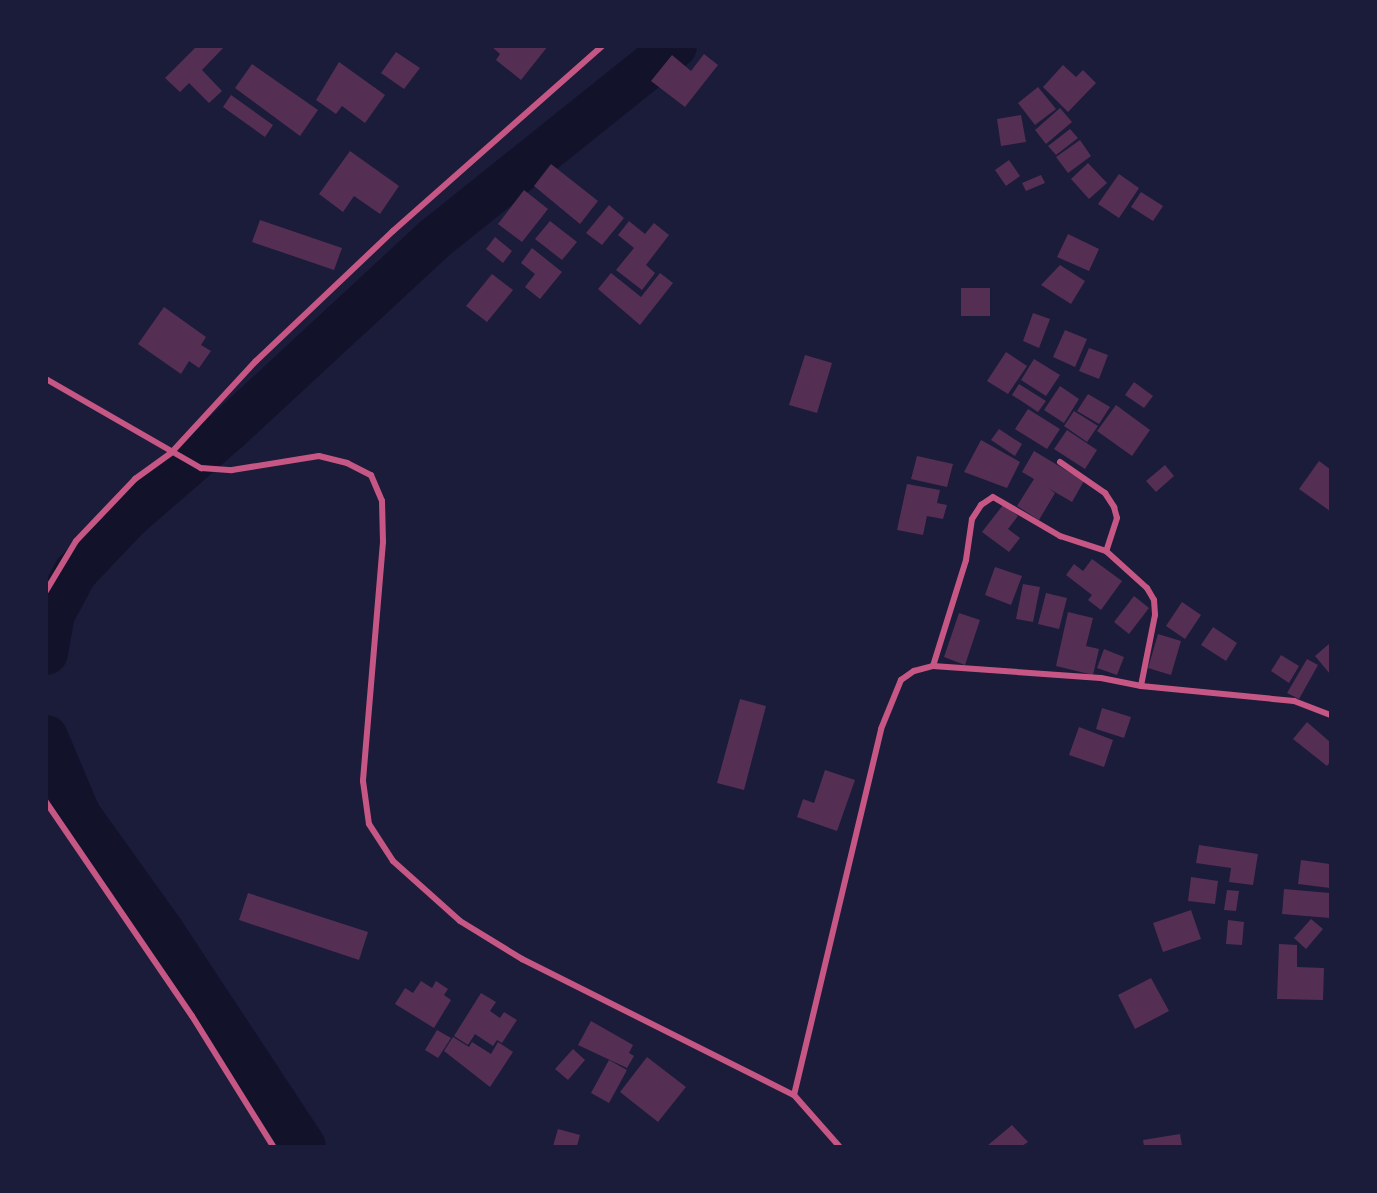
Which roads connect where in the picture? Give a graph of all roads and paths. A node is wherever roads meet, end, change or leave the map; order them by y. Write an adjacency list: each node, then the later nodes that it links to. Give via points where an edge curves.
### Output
1 (602, 46): 3 (street, via 314,306 256,361)
2 (46, 379): 3 (street)
3 (171, 453): 6 (street, via 135,479 76,541); 11 (street, via 201,468 232,470 320,456 347,463 371,476 382,501 383,542 363,781 369,824 393,861 460,921 522,959)
4 (1060, 462): 5 (street, via 1105,492 1114,507 1117,518)
5 (1106, 551): 7 (street, via 1060,536 993,497 981,504 972,519 966,560); 8 (street, via 1134,574 1154,600)
6 (46, 591)
7 (933, 666): 8 (street, via 1101,678); 11 (street, via 914,671 901,680 880,729)
8 (1141, 686): 9 (street, via 1294,701)
9 (1330, 715)
10 (46, 802): 12 (street, via 192,1016)
11 (794, 1095): 13 (street)
12 (273, 1146)
13 (838, 1146)

